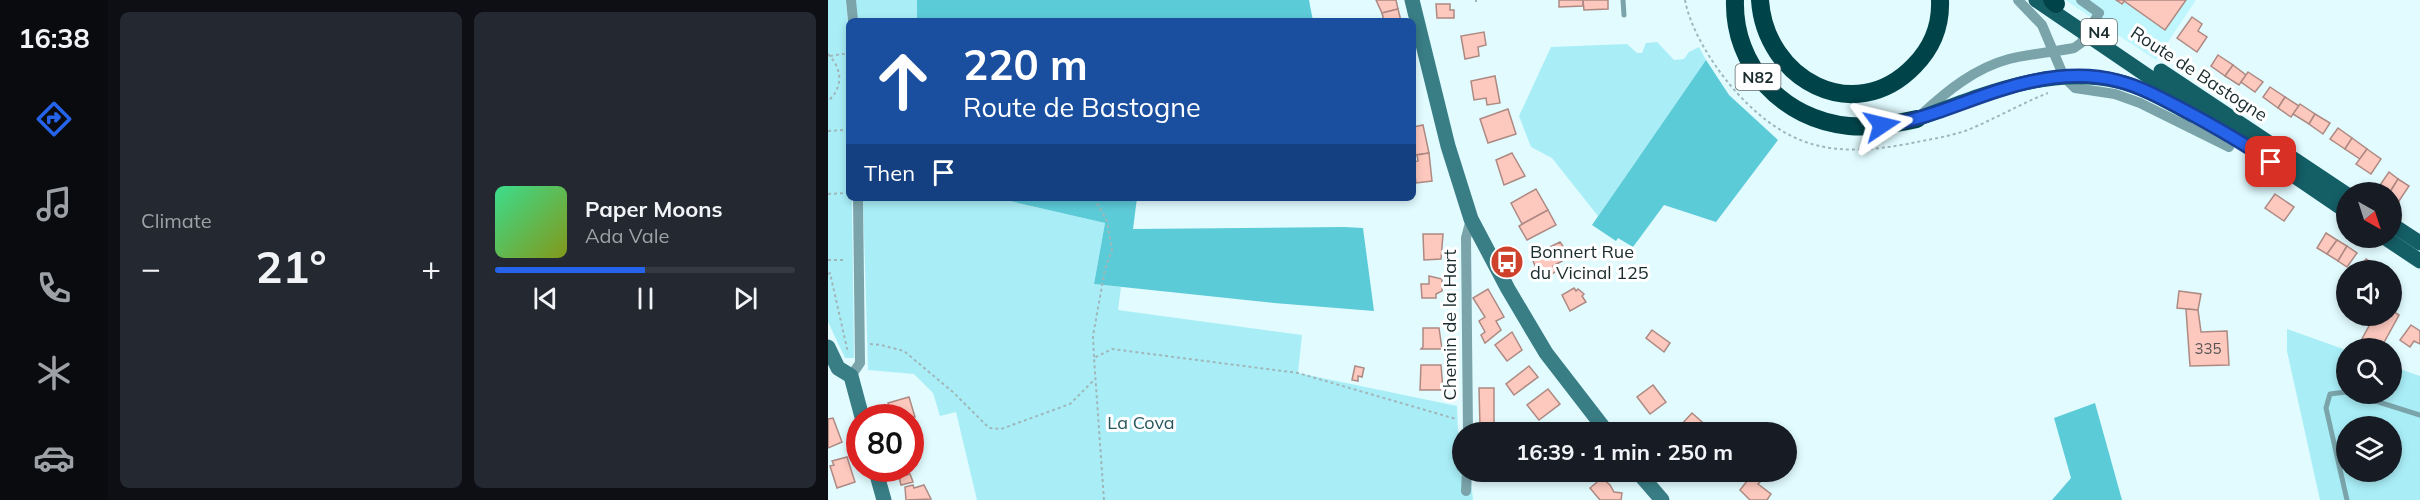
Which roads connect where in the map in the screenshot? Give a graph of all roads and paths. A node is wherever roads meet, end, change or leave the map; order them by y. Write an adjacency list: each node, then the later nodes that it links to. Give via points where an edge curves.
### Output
1 (851, 0): 12 (street)
2 (1412, 0): 31 (street)
3 (1623, 0): 11 (lane)
4 (1735, 0): 20 (highway, N82, via 1737,27 1747,60 1767,87 1792,108 1825,122 1847,126 1870,127)
5 (1760, 0): 6 (highway, N82, via 1764,27 1772,44 1794,72 1821,89 1849,94 1885,88 1921,60 1937,31)
6 (1940, 0)
7 (2018, 0): 14 (street, via 2042,25)
8 (2036, 0): 13 (main road, Route de Bastogne / N4)
9 (2081, 0): 13 (street, via 2099,13)
10 (2053, 1): 13 (main road, Route de Bastogne / N4)
11 (1624, 15)
12 (853, 18)
13 (2089, 31): 14 (street, via 2074,48); 23 (main road, Route de Bastogne / N4, via 2203,112); 25 (main road, Route de Bastogne / N4)
14 (2053, 52): 17 (street); 20 (street, via 2008,59 1976,72)
15 (846, 53): 16 (path)
16 (829, 55): 19 (path, via 840,75 839,86)
17 (2064, 77): 20 (main road, N82, via 2002,89); 23 (main road, N82, via 2118,81 2154,95)
18 (2048, 93): 24 (path, via 1964,131)
19 (828, 101)
20 (1917, 119)
21 (844, 130): 22 (path)
22 (828, 131)
23 (2232, 142): 30 (main road, Route de Bastogne / N4)
24 (1889, 147)
25 (2336, 188)
26 (846, 193): 27 (path)
27 (828, 194)
28 (858, 201): 39 (street)
29 (1096, 201): 41 (path, via 1107,221 1112,250 1092,336)
30 (2336, 205)
31 (1471, 219): 49 (street, Chemin de la Hart, via 1466,238); 50 (street, via 1546,353)
32 (2402, 231): 33 (main road)
33 (2420, 243)
34 (2400, 248): 37 (main road)
35 (828, 260): 36 (path)
36 (844, 260)
37 (2420, 261)
38 (828, 274): 42 (path)
39 (860, 344): 42 (street); 43 (path, via 904,351 988,428 1001,429 1070,404)
40 (828, 347): 42 (street, via 838,368)
41 (1094, 358): 43 (path); 48 (path, via 1112,349 1298,373)
42 (855, 369): 45 (street)
43 (1095, 379): 54 (path)
44 (2336, 393): 56 (lane, via 2330,394 2326,408)
45 (860, 404)
46 (2386, 404): 47 (lane)
47 (2420, 415)
48 (1452, 422)
49 (1468, 422)
50 (1599, 422)
51 (879, 482): 53 (street)
52 (1646, 482): 55 (street)
53 (884, 500)
54 (1104, 500)
55 (1662, 500)
56 (2347, 500)

